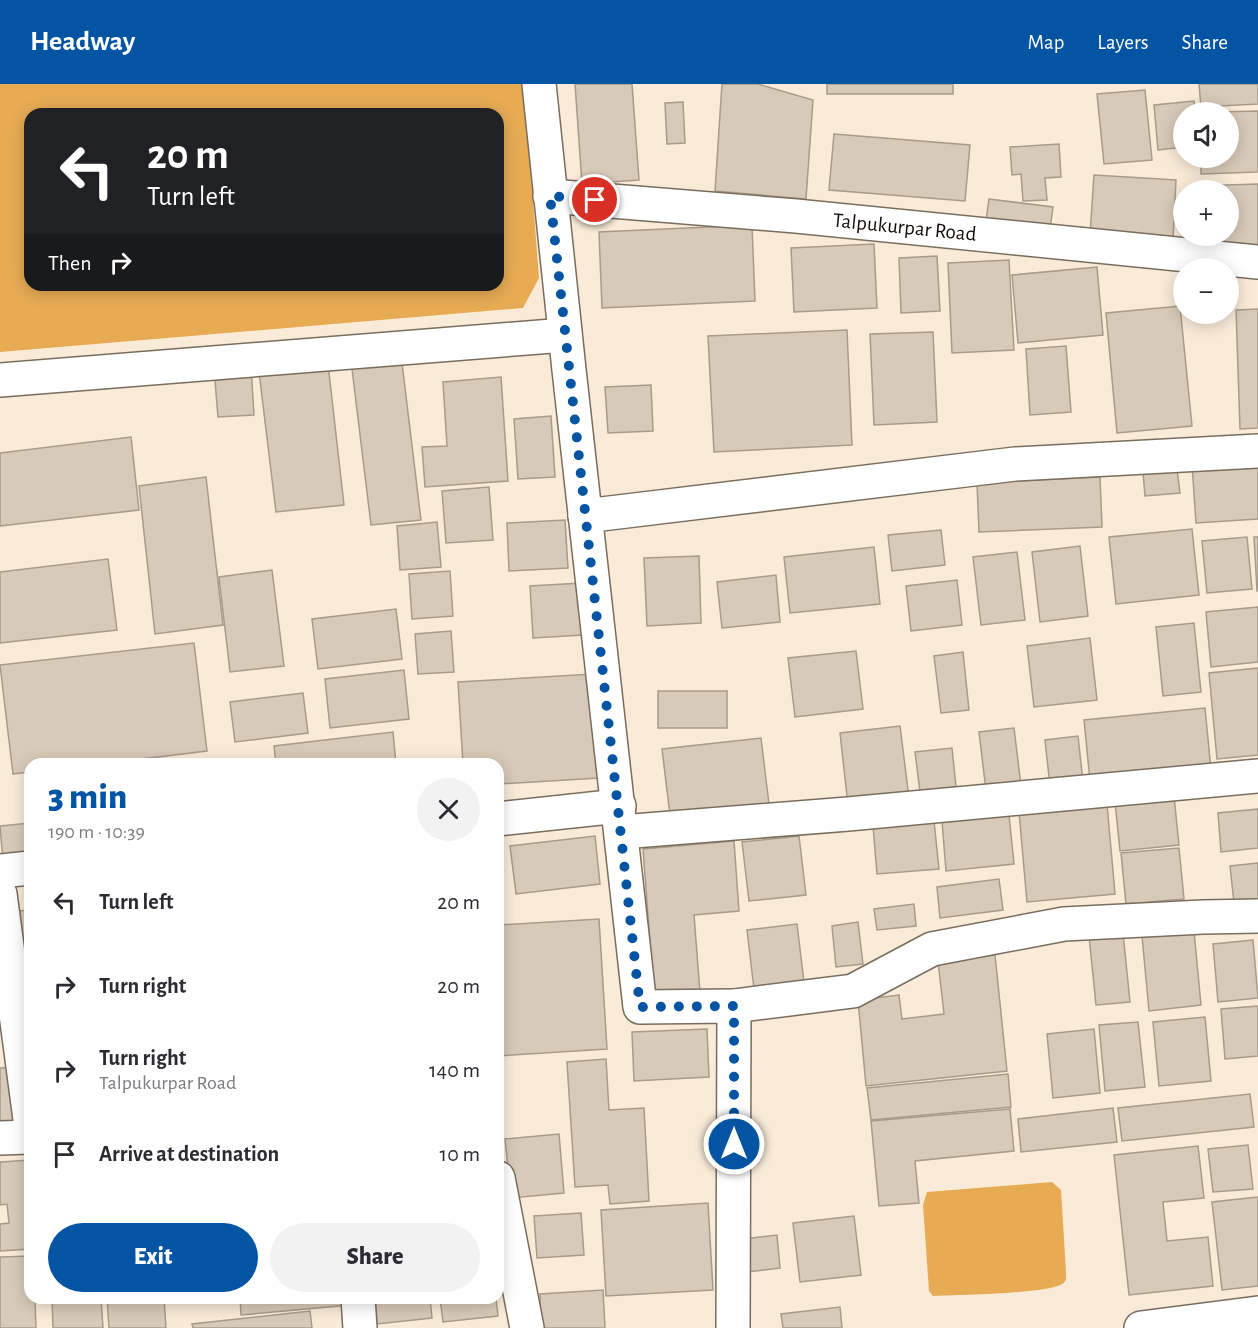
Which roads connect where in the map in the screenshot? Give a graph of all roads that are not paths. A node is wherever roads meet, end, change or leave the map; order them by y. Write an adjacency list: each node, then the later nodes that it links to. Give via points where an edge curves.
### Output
1 (539, 84): 2 (street)
2 (550, 196): 3 (street, Talpukurpar Road); 4 (street)
3 (1258, 262)
4 (565, 335): 5 (street); 7 (street)
5 (0, 380)
6 (1258, 451): 7 (street, via 1015,464)
7 (585, 516): 10 (street)
8 (1258, 776): 10 (street, via 848,814)
9 (504, 819): 10 (street)
10 (620, 819): 16 (street, via 640,1007)
11 (24, 869): 12 (street)
12 (0, 872)
13 (0, 894): 15 (street)
14 (1258, 916): 16 (street, via 1064,924 932,950 853,991)
15 (4, 959): 17 (street)
16 (734, 1006): 25 (street)
17 (24, 1082)
18 (24, 1137): 19 (street)
19 (0, 1138)
20 (504, 1209): 24 (street)
21 (358, 1304): 23 (street)
22 (1258, 1313): 26 (street)
23 (360, 1328)
24 (527, 1328)
25 (733, 1328)
26 (1141, 1328)

